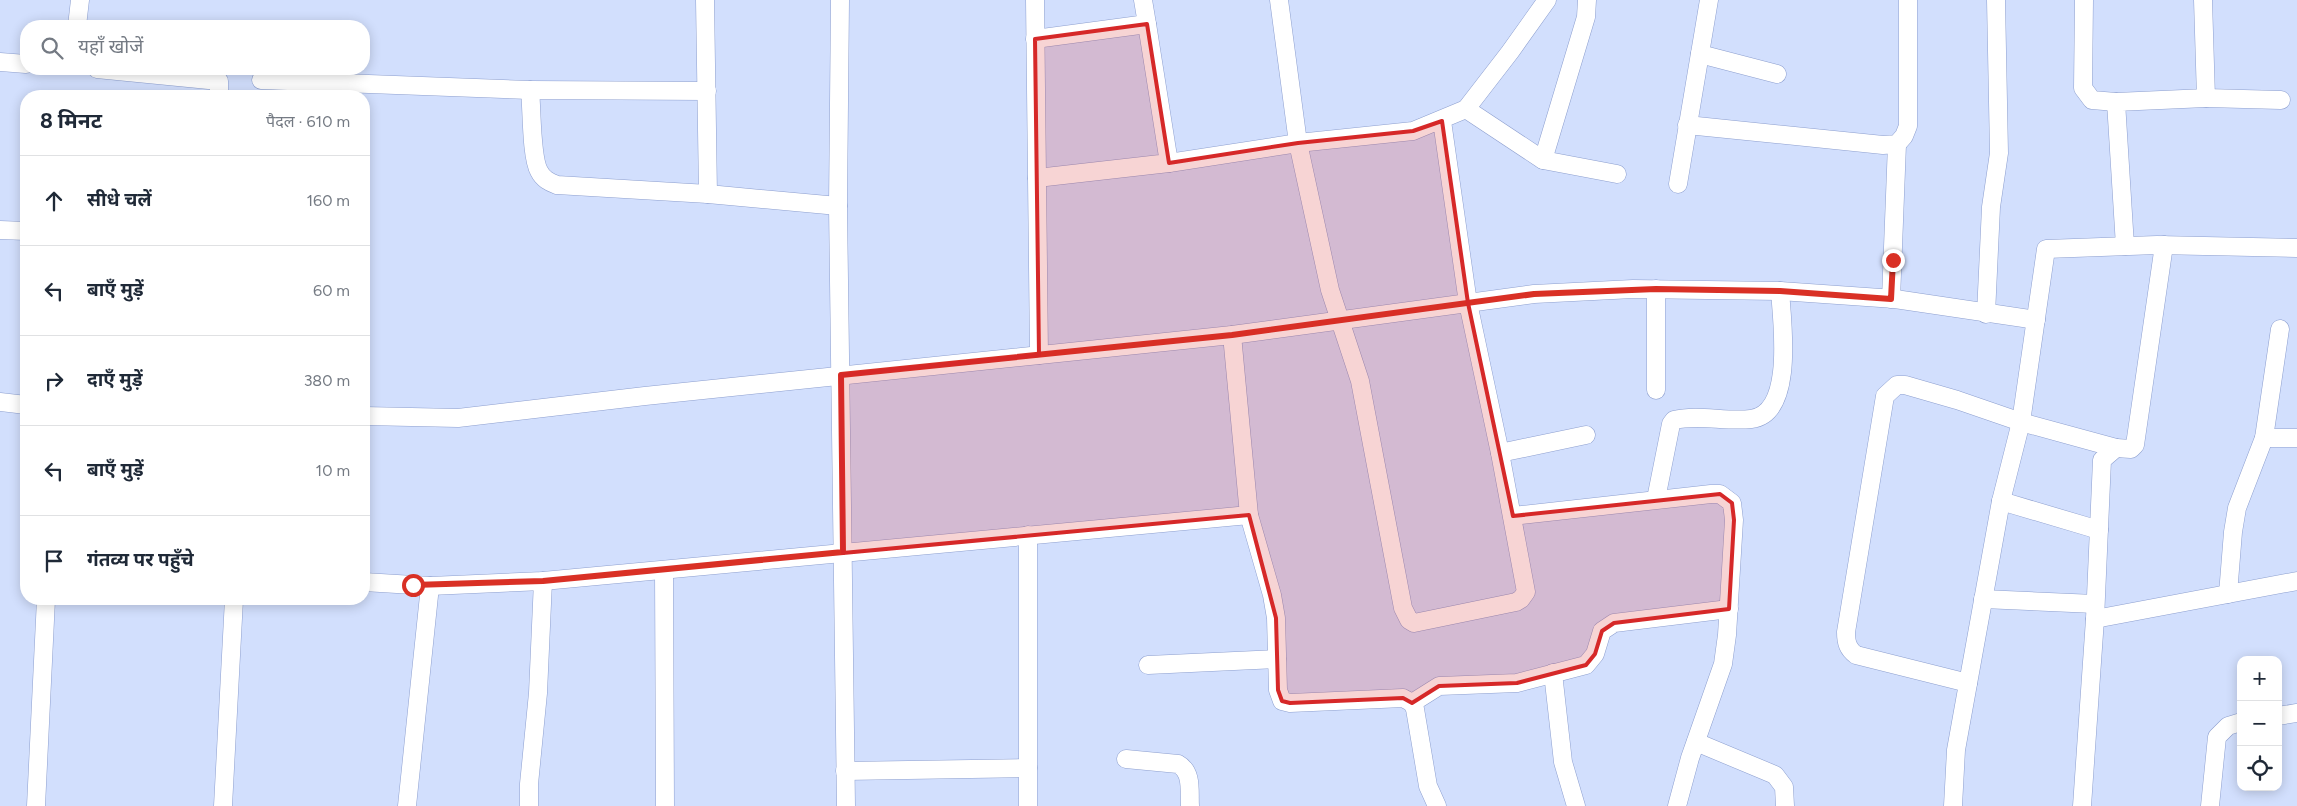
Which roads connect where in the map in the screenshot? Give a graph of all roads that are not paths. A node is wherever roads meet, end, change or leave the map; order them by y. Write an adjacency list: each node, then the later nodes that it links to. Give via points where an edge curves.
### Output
1 (80, 0): 14 (street)
2 (705, 0): 25 (street)
3 (840, 0): 40 (street)
4 (1035, 0): 16 (street)
5 (1143, 0): 15 (street)
6 (1279, 0): 32 (street)
7 (1546, 0): 29 (street)
8 (1587, 0): 34 (street, via 1586,17)
9 (1708, 0): 17 (street)
10 (1908, 0): 33 (street, via 1908,126)
11 (1996, 0): 50 (street, via 1999,153 1991,207)
12 (2084, 0): 28 (street, via 2083,88 2092,100)
13 (2202, 0): 26 (street)
14 (78, 20)
15 (1146, 24): 16 (street); 35 (street)
16 (1035, 39): 37 (street)
17 (1700, 54): 20 (street); 31 (street)
18 (0, 62): 19 (street)
19 (20, 64)
20 (1777, 74)
21 (158, 75): 23 (street, via 219,81)
22 (261, 80): 24 (street)
23 (219, 90)
24 (530, 90): 25 (street); 39 (street, via 536,165 548,182)
25 (706, 91): 39 (street)
26 (2206, 98): 27 (street); 28 (street)
27 (2281, 100)
28 (2116, 102): 44 (street)
29 (1466, 109): 30 (street); 34 (street)
30 (1442, 121): 32 (street, via 1413,131); 49 (street)
31 (1687, 126): 33 (street); 38 (street)
32 (1298, 143): 35 (street); 51 (street)
33 (1897, 144): 48 (street)
34 (1543, 160): 36 (street)
35 (1169, 163): 37 (street)
36 (1617, 174)
37 (1037, 178): 55 (street)
38 (1678, 184)
39 (708, 194): 40 (street)
40 (838, 206): 56 (street)
41 (0, 230): 42 (street)
42 (20, 231)
43 (2164, 245): 44 (street); 45 (street); 65 (street, via 2137,438 2131,449)
44 (2125, 246): 52 (street, via 2046,249)
45 (2297, 248)
46 (1656, 289): 47 (street); 49 (street, via 1534,294); 57 (street)
47 (1780, 291): 48 (street); 67 (street, via 1784,356 1772,405 1764,414 1749,420 1674,420)
48 (1891, 299): 50 (street)
49 (1468, 303): 51 (street); 66 (street)
50 (1986, 314): 52 (street)
51 (1339, 320): 54 (street); 70 (street, via 1360,381 1403,608 1409,620 1420,622 1521,599 1526,585)
52 (2036, 320): 61 (street)
53 (2280, 329): 63 (street)
54 (1232, 335): 55 (street); 69 (street)
55 (1039, 355): 56 (street)
56 (841, 375): 60 (street, via 458,418); 73 (street)
57 (1656, 390)
58 (0, 402): 59 (street)
59 (20, 404)
60 (370, 416)
61 (2022, 422): 65 (street); 68 (street); 88 (street, via 1905,385 1891,388 1883,405 1846,632 1848,647 1856,655)
62 (1586, 436): 66 (street)
63 (2264, 438): 64 (street); 79 (street, via 2237,508)
64 (2297, 438)
65 (2116, 448): 71 (street, via 2102,460)
66 (1500, 453): 70 (street)
67 (1656, 499): 70 (street); 83 (street, via 1720,494 1732,503)
68 (2001, 502): 71 (street); 80 (street)
69 (1249, 515): 72 (street); 85 (street, via 1272,595)
70 (1513, 516)
71 (2099, 530): 84 (street)
72 (1028, 535): 73 (street); 95 (street)
73 (843, 552): 74 (street); 96 (street)
74 (664, 570): 75 (street); 101 (street)
75 (543, 581): 78 (street); 100 (street)
76 (2297, 581): 79 (street)
77 (370, 582): 78 (street)
78 (430, 586): 99 (street)
79 (2228, 594): 84 (street)
80 (1983, 599): 84 (street); 88 (street)
81 (46, 605): 97 (street)
82 (234, 605): 98 (street)
83 (1729, 609): 87 (street, via 1614,623 1602,631 1591,661 1574,669); 93 (street, via 1723,664)
84 (2095, 611): 110 (street)
85 (1277, 659): 86 (street); 89 (street, via 1278,690 1285,703 1403,698)
86 (1148, 665)
87 (1553, 673): 89 (street, via 1517,683 1439,686); 106 (street, via 1563,762)
88 (1968, 683): 109 (street, via 1956,750)
89 (1412, 703): 105 (street, via 1428,786)
90 (2297, 713): 91 (street)
91 (2282, 715)
92 (2237, 723): 111 (street, via 2228,726 2217,737)
93 (1696, 742): 107 (street); 108 (street, via 1775,775 1784,787)
94 (1126, 759): 104 (street, via 1183,766 1188,774)
95 (1028, 768): 96 (street); 103 (street)
96 (845, 772): 102 (street)
97 (36, 806)
98 (223, 806)
99 (407, 806)
100 (529, 806)
101 (666, 806)
102 (846, 806)
103 (1028, 806)
104 (1190, 806)
105 (1437, 806)
106 (1576, 806)
107 (1677, 806)
108 (1785, 806)
109 (1953, 806)
110 (2082, 806)
111 (2210, 806)

